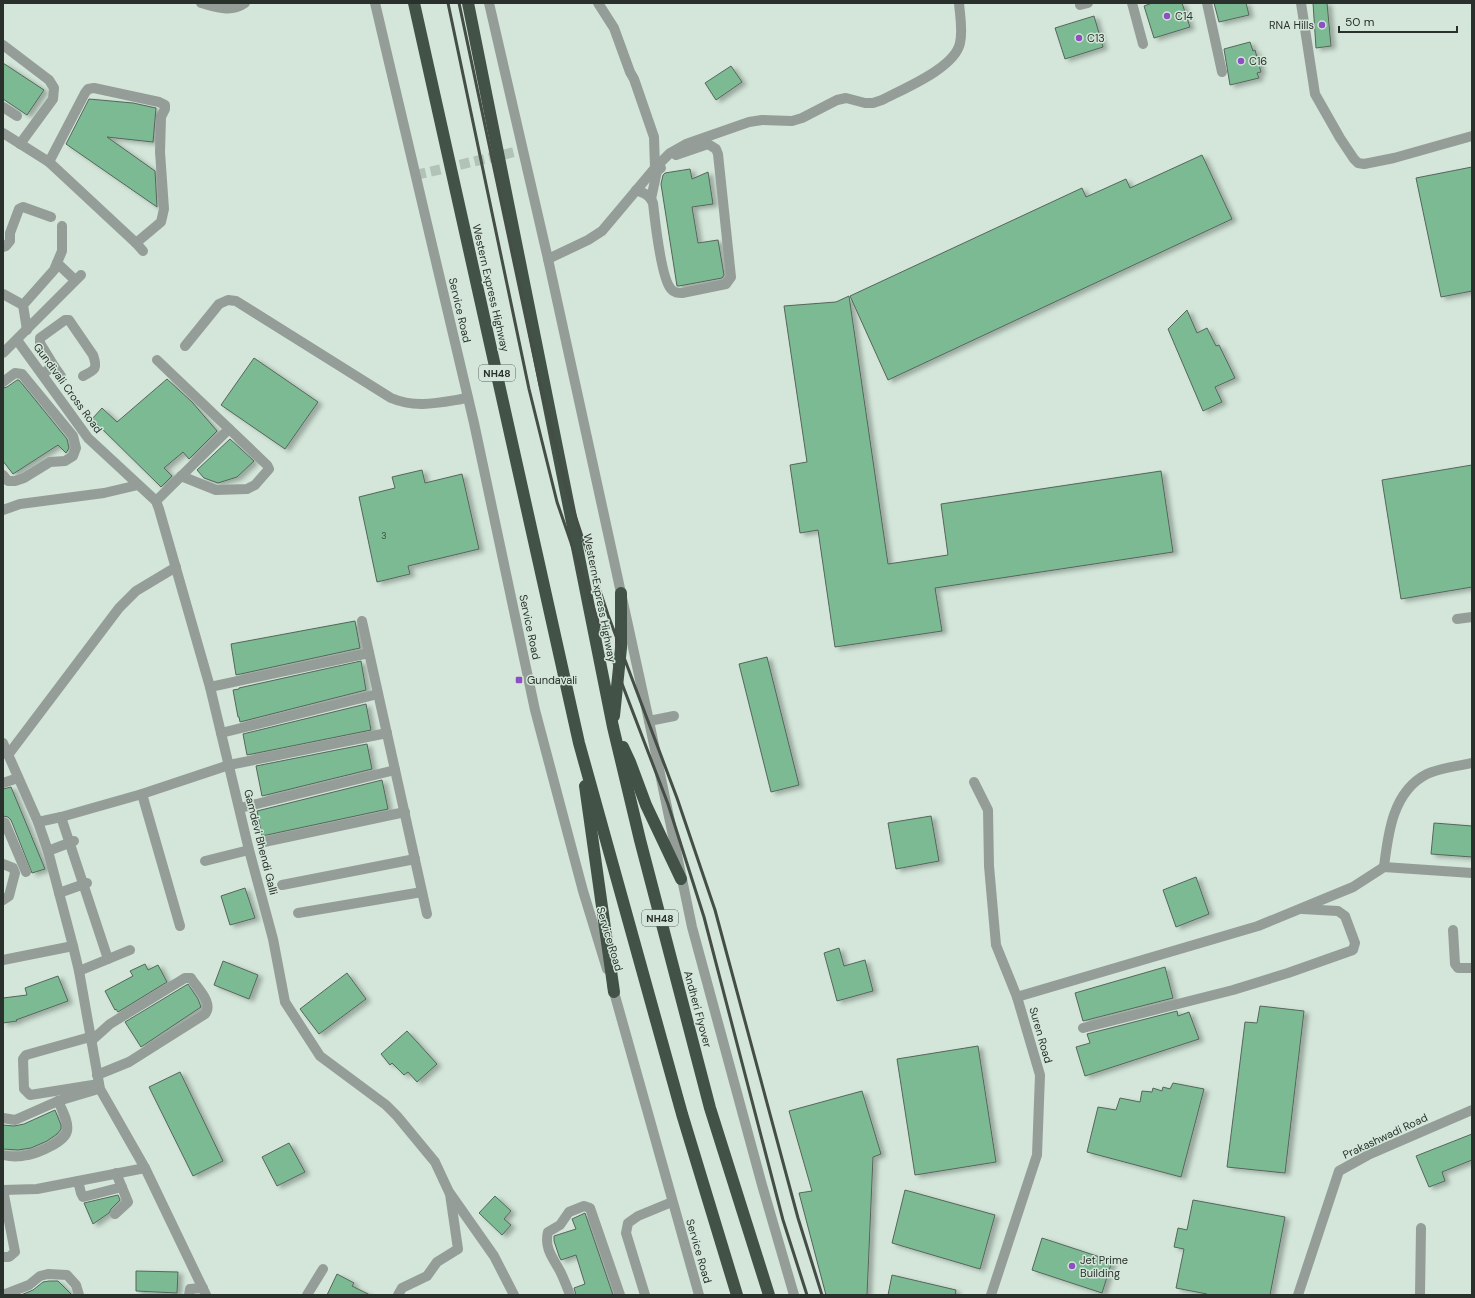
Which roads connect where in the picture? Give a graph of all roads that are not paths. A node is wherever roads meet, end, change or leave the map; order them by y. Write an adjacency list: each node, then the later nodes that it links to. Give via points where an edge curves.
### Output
1 (202, 3): 2 (street, via 225,10)
2 (245, 3)
3 (376, 3): 47 (street, Service Road)
4 (414, 3): 68 (highway, Western Express Highway / NH48)
5 (468, 3): 64 (highway, Western Express Highway / NH48)
6 (489, 3): 29 (street)
7 (598, 3): 21 (street, via 614,28 637,86 654,137)
8 (959, 3): 21 (street, via 960,44 952,58 941,68 873,103 846,98 792,121 749,122 702,138 670,153)
9 (1132, 3): 12 (street)
10 (1208, 3): 14 (street)
11 (1301, 3): 18 (street, via 1315,94 1340,138 1358,163 1394,158)
12 (1143, 44)
13 (3, 45): 19 (street, via 49,80 54,88 53,98)
14 (1222, 72)
15 (3, 107): 16 (street)
16 (17, 116)
17 (3, 133): 19 (street)
18 (1472, 136)
19 (20, 144): 20 (street)
20 (49, 162): 26 (street); 26 (street, via 88,89 94,88 165,105 161,117 160,152 164,209 161,222)
21 (655, 168): 22 (street)
22 (636, 190): 23 (street); 29 (street, via 602,231)
23 (651, 199): 23 (street, via 665,280 671,290 682,293 726,284 731,277 716,148 708,144 674,156 657,171)
24 (51, 217): 27 (street, via 23,207 19,209 10,233 10,241)
25 (62, 226): 30 (street, via 62,251)
26 (136, 243): 28 (street)
27 (3, 247)
28 (143, 251)
29 (548, 259): 55 (street)
30 (57, 263): 32 (street, via 54,270); 33 (street, via 78,277)
31 (3, 294): 32 (street)
32 (23, 305): 35 (street)
33 (46, 310): 34 (street); 35 (street)
34 (59, 324): 39 (street, via 40,338 40,343); 45 (street, via 69,320 93,355 96,366)
35 (27, 330): 36 (street)
36 (17, 340): 38 (street); 41 (street, Gundivali Cross Road)
37 (185, 346): 47 (street, via 219,304 228,300 236,301 398,401 417,405)
38 (3, 353)
39 (48, 356): 41 (street); 42 (street)
40 (157, 360): 48 (street)
41 (35, 364): 43 (street, Gundivali Cross Road)
42 (54, 366): 43 (street); 44 (street)
43 (42, 374): 51 (street, Gundivali Cross Road, via 88,438)
44 (61, 376)
45 (84, 376)
46 (3, 382): 49 (street, via 15,373 22,374 73,436 76,448 72,456 65,461 50,462 24,478 8,481)
47 (468, 398): 109 (street, Service Road, via 535,710 583,891)
48 (229, 429): 50 (street); 50 (street, via 268,467 268,471 255,485 247,489 216,490)
49 (3, 475)
50 (182, 476): 52 (street)
51 (138, 485): 52 (street, Gundivali Cross Road); 53 (street, via 104,493 20,504)
52 (156, 501): 54 (street, Gundivali Cross Road)
53 (3, 510)
54 (176, 566): 60 (street, Gamdevi Bhendi Galli); 69 (street, via 136,592 119,608)
55 (620, 593): 63 (street); 64 (highway, via 621,648)
56 (1472, 617): 57 (street)
57 (1458, 619)
58 (362, 621): 59 (street)
59 (369, 653): 60 (street); 61 (street)
60 (210, 687): 65 (street, Gamdevi Bhendi Galli)
61 (378, 694): 65 (street); 66 (street)
62 (674, 716): 63 (street)
63 (649, 721): 92 (street)
64 (613, 727): 92 (highway); 141 (highway, Andheri Flyover / NH48, via 710,1108)
65 (221, 733): 71 (street, Gamdevi Bhendi Galli)
66 (387, 733): 71 (street); 72 (street)
67 (3, 743): 69 (street)
68 (579, 743): 109 (highway); 140 (highway, NH48, via 682,1114)
69 (8, 755): 73 (street)
70 (1472, 763): 89 (street, via 1428,774 1409,788 1393,815)
71 (229, 765): 76 (street); 77 (street, Gamdevi Bhendi Galli)
72 (396, 770): 77 (street); 78 (street)
73 (18, 778): 75 (street); 81 (street)
74 (974, 782): 110 (street, Suren Road, via 988,810 989,866 996,945)
75 (3, 783)
76 (142, 794): 79 (street); 101 (street)
77 (240, 808): 84 (street, Gamdevi Bhendi Galli)
78 (405, 812): 83 (street); 86 (street)
79 (61, 817): 81 (street); 82 (street)
80 (3, 822): 90 (street)
81 (38, 822): 85 (street)
82 (72, 842): 85 (street); 93 (street)
83 (264, 842)
84 (249, 850): 87 (street); 123 (street, Gamdevi Bhendi Galli, via 273,939 285,1002 320,1056 397,1116 435,1162)
85 (48, 851): 96 (street)
86 (415, 859): 94 (street); 95 (street)
87 (205, 861)
88 (3, 864): 97 (street, via 13,868 15,873 9,896)
89 (1384, 867): 91 (street); 98 (street, via 1353,887)
90 (26, 872)
91 (1472, 873)
92 (681, 879): 142 (street, via 762,1186)
93 (85, 884): 96 (street); 105 (street)
94 (282, 885)
95 (422, 892): 99 (street); 100 (street)
96 (59, 893): 103 (street)
97 (3, 900)
98 (1298, 908): 110 (street, via 1258,926); 111 (street, via 1338,911 1345,916 1355,943 1353,950 1233,990)
99 (298, 913)
100 (427, 914)
101 (180, 926)
102 (1453, 930): 107 (street, via 1455,964 1458,968)
103 (73, 946): 106 (street); 108 (street)
104 (130, 950): 105 (street)
105 (108, 959): 108 (street)
106 (3, 960)
107 (1472, 968)
108 (79, 971): 112 (street)
109 (614, 992): 124 (street, Service Road)
110 (1017, 998): 143 (street, Suren Road, via 1040,1075 1037,1155)
111 (1083, 1028)
112 (91, 1039): 113 (street); 113 (street, via 26,1055 23,1059 24,1089 30,1095); 113 (street, via 110,1024 187,977 191,978 208,1004 205,1014)
113 (98, 1083): 114 (street); 118 (street)
114 (58, 1101): 116 (street, via 15,1120); 117 (street, via 68,1130 63,1139 29,1155)
115 (1472, 1110): 144 (street, Prakashwadi Road, via 1368,1155 1339,1171)
116 (3, 1118)
117 (3, 1155)
118 (145, 1168): 119 (street); 129 (street)
119 (116, 1173): 120 (street); 121 (street)
120 (78, 1181): 121 (street, via 83,1197); 122 (street, via 36,1189)
121 (122, 1187): 125 (street, via 128,1202)
122 (3, 1190): 127 (street, via 15,1252 9,1257)
123 (449, 1192): 134 (street, via 458,1249 437,1262 427,1276 402,1288); 135 (street, via 494,1256)
124 (672, 1202): 138 (street, via 638,1216 628,1223 626,1233); 139 (street, Service Road)
125 (115, 1214)
126 (1421, 1228): 145 (street)
127 (3, 1257)
128 (323, 1269): 133 (street)
129 (204, 1292): 132 (street, via 190,1289)
130 (3, 1295): 131 (street, via 29,1285 40,1276 60,1273 67,1275 76,1285)
131 (79, 1295)
132 (189, 1295)
133 (307, 1295)
134 (398, 1295)
135 (514, 1295)
136 (570, 1295): 137 (street, via 560,1270 550,1255 546,1240 548,1232 560,1226 569,1212 584,1206 590,1208)
137 (620, 1295)
138 (645, 1295)
139 (699, 1295)
140 (737, 1295)
141 (769, 1295)
142 (794, 1295)
143 (991, 1295)
144 (1298, 1295)
145 (1420, 1295)

